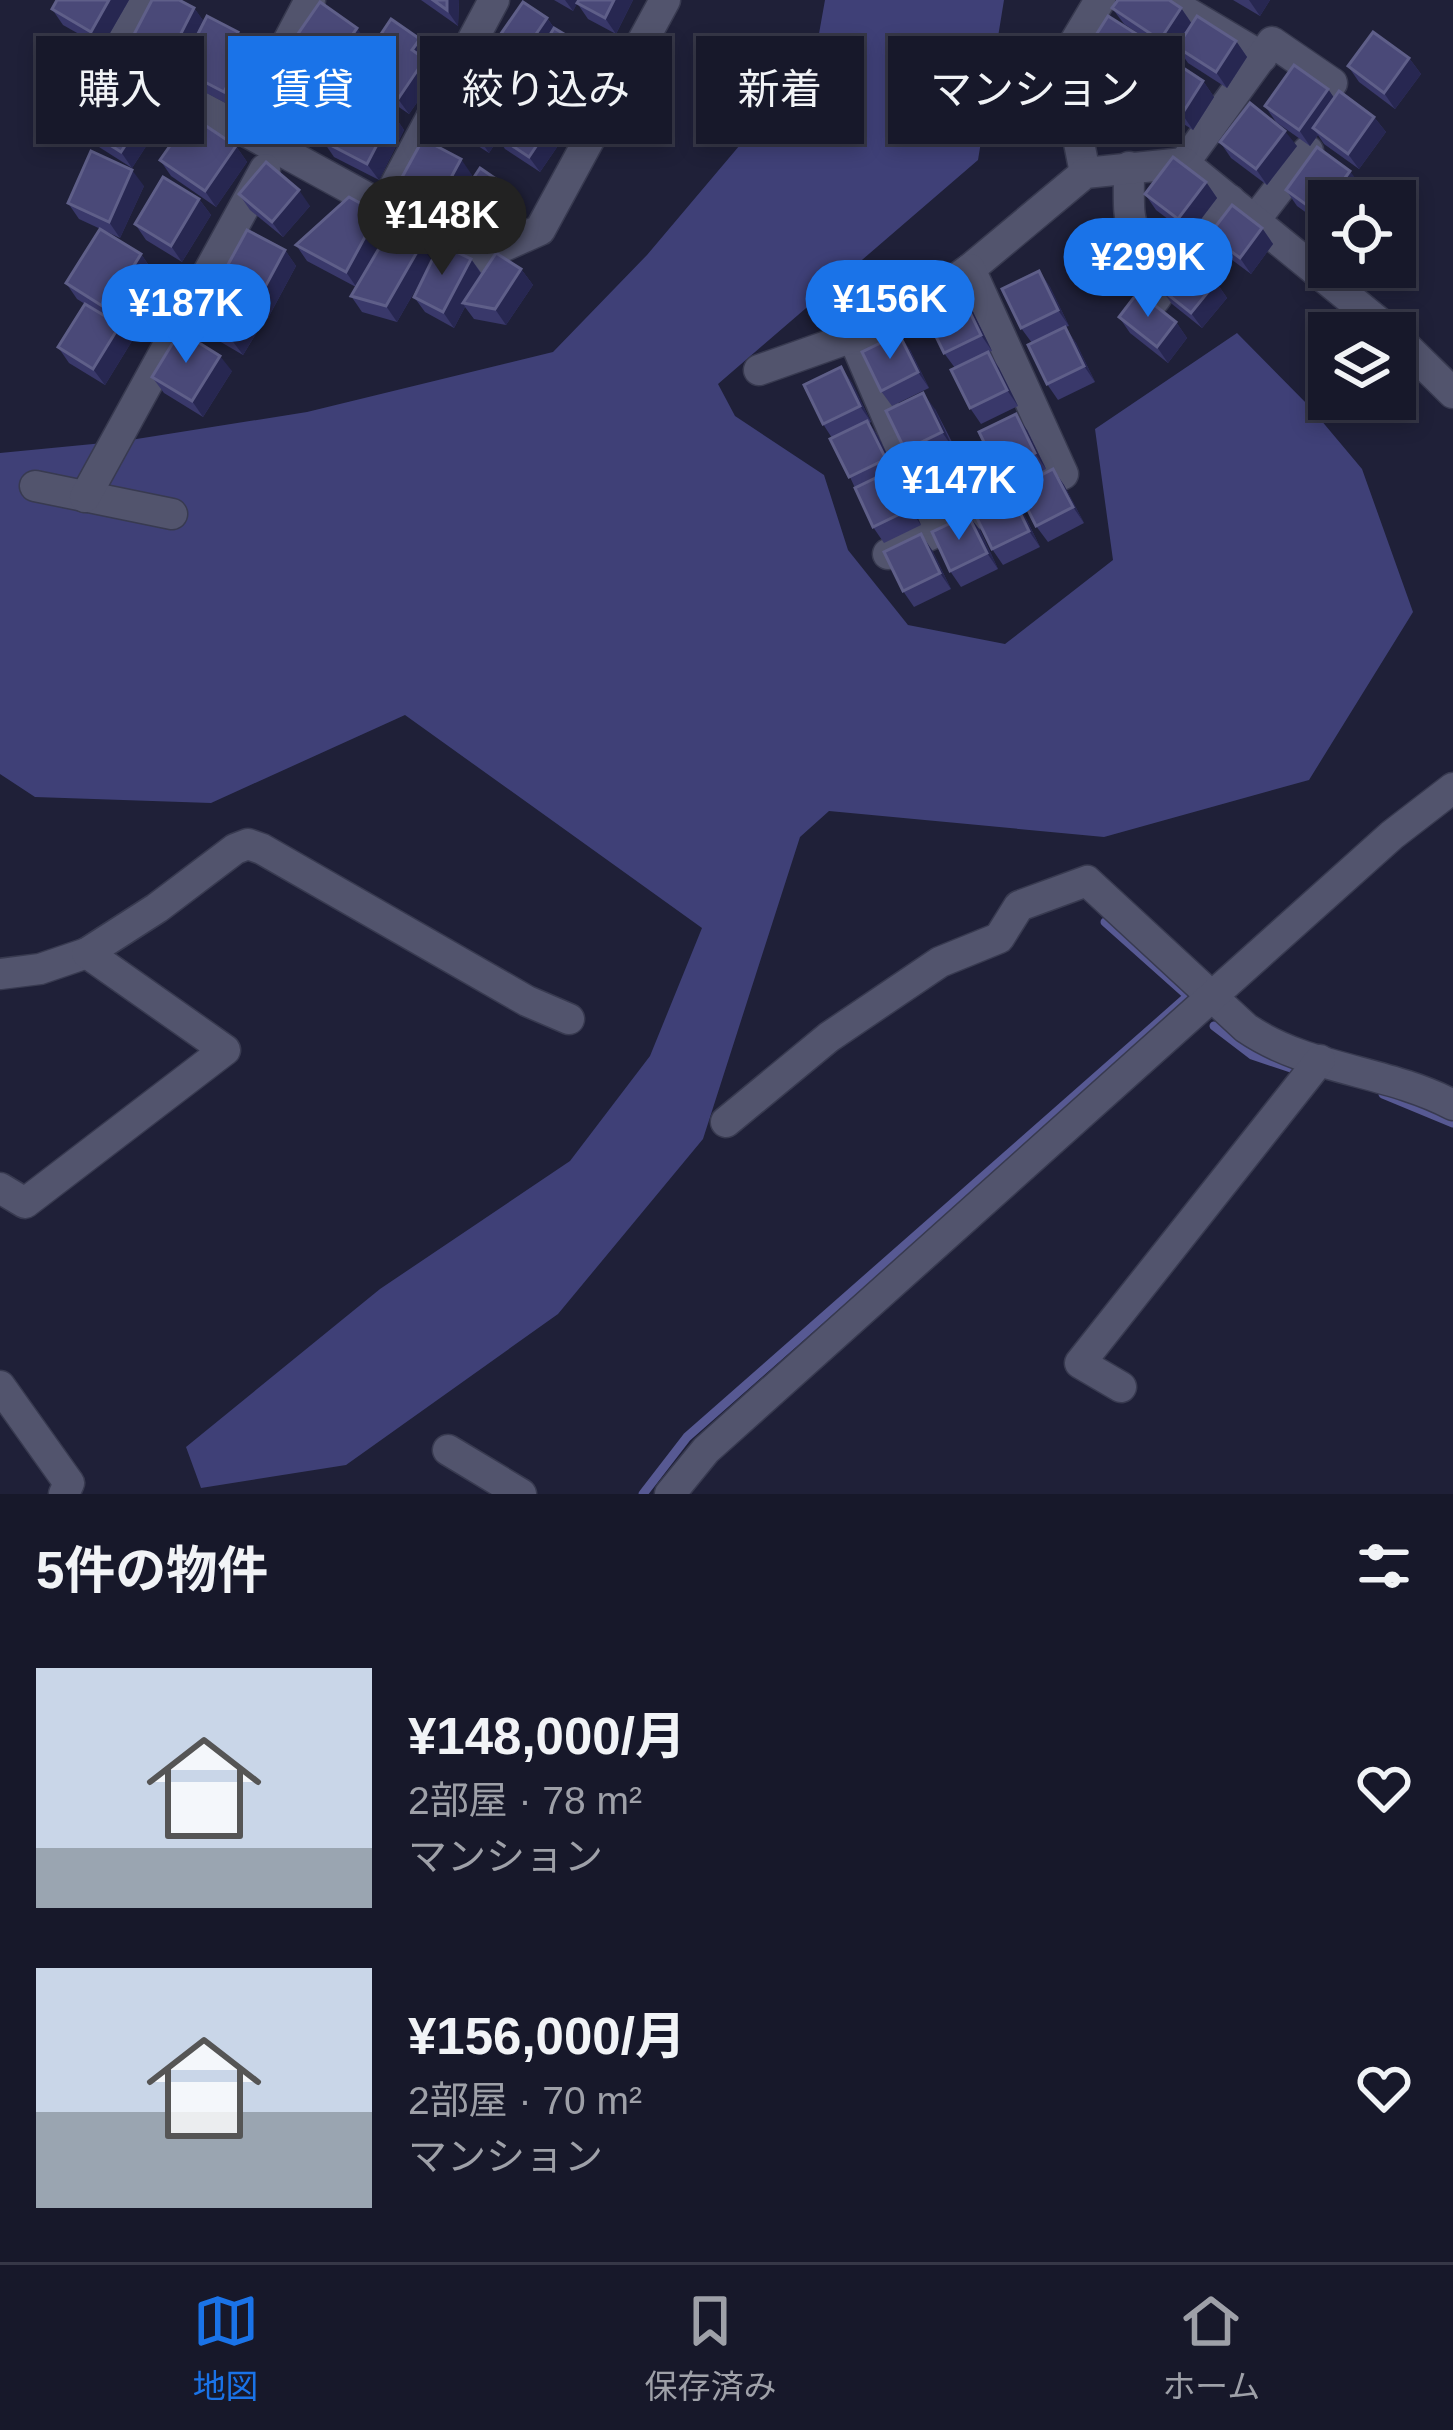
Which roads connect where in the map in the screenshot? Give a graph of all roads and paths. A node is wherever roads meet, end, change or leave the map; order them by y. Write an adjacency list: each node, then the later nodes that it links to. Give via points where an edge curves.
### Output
1 (143, 0): 10 (street, via 112,58)
2 (310, 0): 7 (street)
3 (494, 0): 18 (street)
4 (665, 0): 18 (street, via 540,230 478,258)
5 (1100, 0): 16 (street, via 1063,62)
6 (1166, 0): 8 (street)
7 (291, 36)
8 (1262, 57): 9 (street, via 1272,42); 14 (street)
9 (1333, 83)
10 (228, 121)
11 (269, 144): 12 (street)
12 (276, 148): 18 (street); 29 (street)
13 (1308, 151): 19 (street)
14 (1184, 163): 15 (street); 17 (street)
15 (1129, 167): 16 (street); 20 (street, via 1129,222 1141,243)
16 (1085, 173): 21 (street)
17 (1230, 200): 19 (street); 20 (street)
18 (384, 206)
19 (1255, 220): 23 (street)
20 (1178, 266): 22 (street)
21 (970, 269): 24 (street, via 898,321); 31 (street, via 1063,474)
22 (1155, 299)
23 (1367, 312)
24 (854, 339): 26 (street); 31 (street)
25 (1416, 356): 27 (street)
26 (759, 370)
27 (1453, 393)
28 (35, 487): 29 (street)
29 (85, 497): 30 (street)
30 (172, 514)
31 (936, 531): 32 (street)
32 (888, 554)
33 (1453, 788): 36 (street)
34 (87, 953): 35 (street); 37 (street, via 248,844); 41 (street, via 225,1050 26,1203)
35 (0, 974)
36 (1213, 995): 38 (street, via 1246,1028); 40 (street, via 1088,881 1019,906 999,938 940,962); 47 (street, via 706,1450)
37 (568, 1019)
38 (1312, 1070): 39 (street, via 1381,1075); 43 (street, via 1080,1363)
39 (1451, 1099)
40 (726, 1122)
41 (0, 1188)
42 (0, 1386): 45 (street, via 69,1483)
43 (1121, 1387)
44 (448, 1450): 46 (street)
45 (64, 1494)
46 (521, 1494)
47 (670, 1494)

